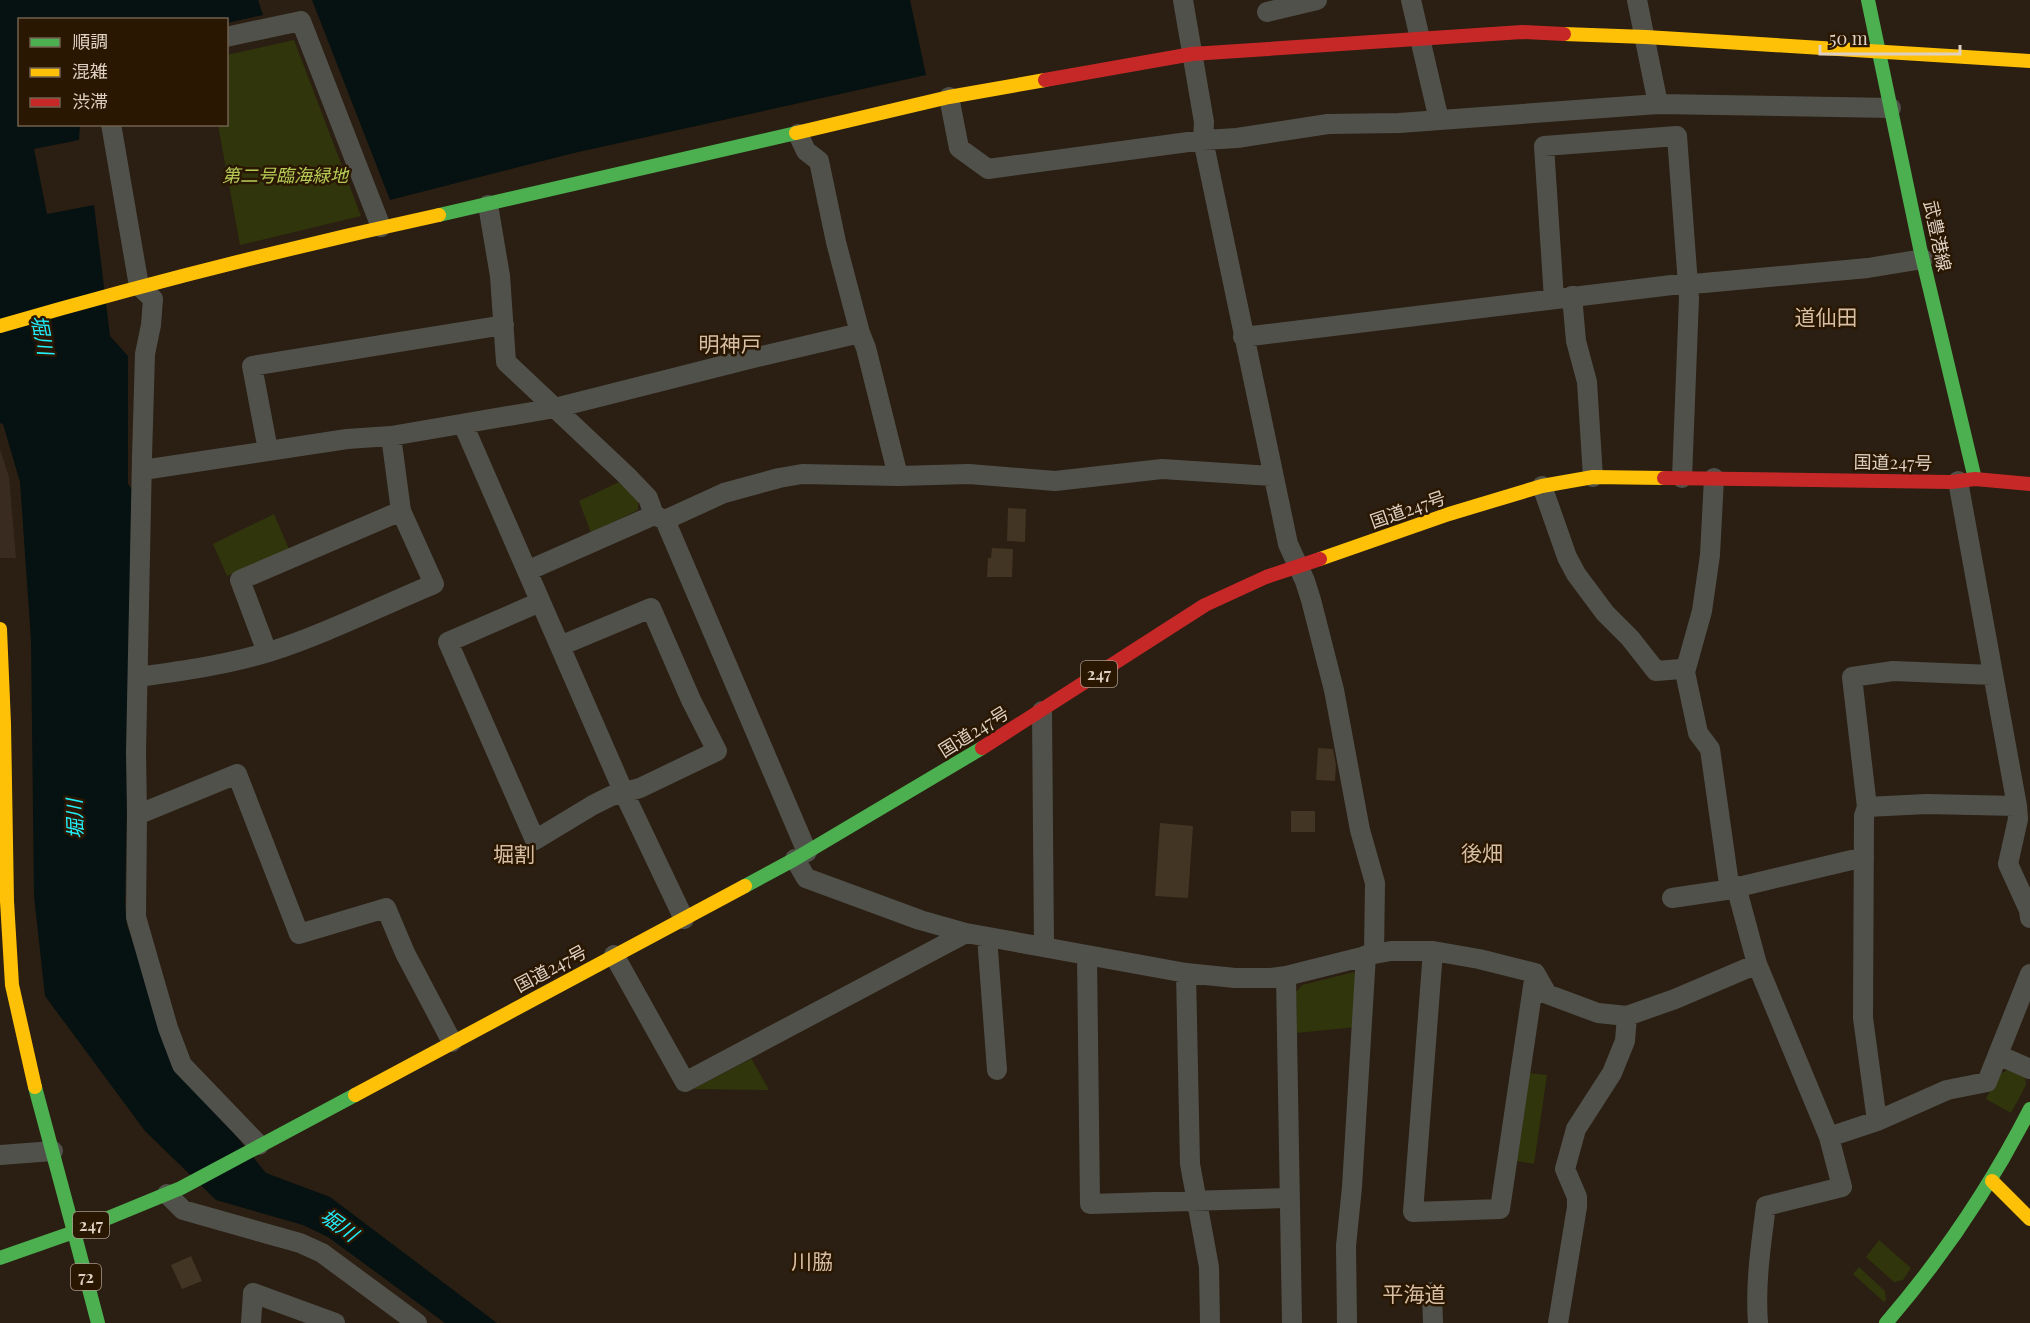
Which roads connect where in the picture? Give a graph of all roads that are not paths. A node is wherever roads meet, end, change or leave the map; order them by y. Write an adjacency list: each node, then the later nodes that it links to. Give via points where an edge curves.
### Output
1 (1183, 0): 11 (street)
2 (1317, 0): 6 (street)
3 (1411, 0): 9 (street)
4 (1637, 0): 8 (street)
5 (1868, 0): 10 (main road, 武豊港線)
6 (1267, 12)
7 (228, 36): 21 (street, via 301,21)
8 (1646, 37): 9 (main road, via 1522,32); 10 (main road); 14 (street)
9 (1419, 38): 11 (main road); 16 (street)
10 (1880, 52): 12 (main road); 15 (main road, 武豊港線)
11 (1192, 54): 13 (main road); 19 (street, via 1204,122)
12 (2030, 61)
13 (949, 97): 18 (main road); 19 (street, via 959,148 988,169)
14 (1658, 105): 15 (street); 16 (street)
15 (1892, 108): 22 (main road, 武豊港線)
16 (1439, 120): 19 (street, via 1328,123)
17 (111, 126): 24 (street)
18 (798, 134): 20 (main road); 28 (street, via 806,151 819,162)
19 (1203, 140): 29 (street)
20 (489, 205): 21 (main road); 26 (street)
21 (381, 227): 24 (main road)
22 (1923, 259): 23 (street, via 1868,268); 40 (main road, 武豊港線)
23 (1688, 284): 25 (street); 25 (street, via 1677,136 1544,146); 38 (street)
24 (139, 286): 27 (main road); 34 (street, via 153,299 145,354)
25 (1563, 298): 29 (street); 37 (street, via 1587,382)
26 (504, 325): 30 (street, via 506,362); 33 (street, via 252,366)
27 (0, 326)
28 (860, 333): 30 (street); 35 (street)
29 (1243, 337): 36 (street)
30 (555, 408): 31 (street); 44 (street, via 648,498)
31 (463, 424): 32 (street); 46 (street)
32 (391, 436): 33 (street); 43 (street)
33 (268, 450): 34 (street)
34 (143, 470): 53 (street)
35 (898, 476): 36 (street, via 969,474 1055,481 1162,469); 44 (street, via 802,474 779,478 724,493)
36 (1272, 476): 45 (street, via 1288,544)
37 (1593, 477): 38 (main road, 国道247号 / 247); 42 (main road, 国道247号 / 247)
38 (1682, 478): 39 (main road, 国道247号 / 247)
39 (1714, 478): 40 (main road, 国道247号 / 247); 51 (street, via 1702,611)
40 (1967, 480): 41 (main road, 国道247号 / 247); 52 (street)
41 (2030, 484)
42 (1542, 486): 45 (main road, 国道247号 / 247); 51 (street, via 1567,557 1590,594 1656,671)
43 (401, 511): 50 (street, via 240,580); 50 (street, via 434,584)
44 (660, 518): 46 (street); 59 (street)
45 (1298, 566): 54 (main road, 国道247号 / 247, via 1205,605); 70 (street, via 1311,600 1334,690 1360,830 1375,883)
46 (527, 571): 47 (street)
47 (540, 602): 49 (street); 55 (street, via 448,642 535,840 593,805)
48 (0, 629): 63 (main road)
49 (560, 646): 55 (street); 55 (street, via 651,608 717,751)
50 (267, 652): 53 (street, via 214,666)
51 (1685, 672): 61 (street, via 1698,733 1710,749 1728,878)
52 (1993, 675): 56 (street); 57 (street, via 1893,670 1852,677)
53 (138, 677): 58 (street)
54 (1042, 711): 59 (main road, 国道247号 / 247); 68 (street)
55 (624, 792): 65 (street)
56 (2017, 806): 57 (street); 64 (street, via 2019,819 2008,864)
57 (1867, 807): 60 (street)
58 (137, 815): 79 (street, via 237,774 299,934 386,908); 86 (street, via 136,917 168,1028 182,1065)
59 (801, 855): 65 (main road, 国道247号 / 247); 66 (street, via 806,878)
60 (1864, 857): 61 (street); 84 (street, via 1863,1018)
61 (1734, 887): 62 (street); 73 (street)
62 (1672, 898)
63 (3, 901): 87 (main road, via 12,985)
64 (2030, 918)
65 (684, 919): 71 (main road, 国道247号 / 247)
66 (966, 933): 67 (street); 71 (street, via 685,1082)
67 (987, 937): 68 (street); 81 (street)
68 (1044, 947): 72 (street)
69 (1433, 951): 70 (street); 74 (street); 74 (street, via 1413,1212 1500,1209)
70 (1370, 954): 77 (street); 103 (street, via 1346,1246)
71 (614, 955): 79 (main road, 国道247号 / 247)
72 (1087, 955): 75 (street); 92 (street, via 1090,1204)
73 (1757, 964): 78 (street); 85 (street)
74 (1535, 973): 78 (street, via 1547,994 1598,1013)
75 (1186, 974): 77 (street, via 1235,978); 92 (street, via 1190,1164)
76 (2030, 974): 80 (street)
77 (1286, 976): 91 (street)
78 (1627, 1016): 105 (street, via 1625,1041 1612,1073 1576,1130 1565,1169 1577,1197)
79 (452, 1042): 86 (main road, 国道247号 / 247)
80 (1998, 1055): 82 (street); 84 (street, via 1987,1082 1947,1090)
81 (997, 1070)
82 (2030, 1070)
83 (2030, 1109): 89 (main road)
84 (1877, 1121): 85 (street)
85 (1829, 1137): 106 (street, via 1842,1187 1766,1206 1756,1297)
86 (255, 1147): 90 (main road, 国道247号 / 247)
87 (53, 1150): 88 (street); 94 (main road)
88 (0, 1155)
89 (1992, 1181): 93 (main road); 107 (main road, via 1924,1280)
90 (174, 1191): 94 (main road, 国道247号 / 247); 100 (street, via 183,1210 300,1243 322,1253)
91 (1289, 1198): 92 (street); 102 (street)
92 (1196, 1201): 101 (street, via 1209,1267)
93 (2030, 1219)
94 (74, 1232): 95 (main road, 国道247号 / 247); 97 (main road, 72)
95 (0, 1258)
96 (1432, 1292): 104 (street)
97 (98, 1323)
98 (250, 1323): 99 (street, via 253,1293)
99 (335, 1323)
100 (417, 1323)
101 (1210, 1323)
102 (1292, 1323)
103 (1347, 1323)
104 (1433, 1323)
105 (1558, 1323)
106 (1758, 1323)
107 (1886, 1323)

